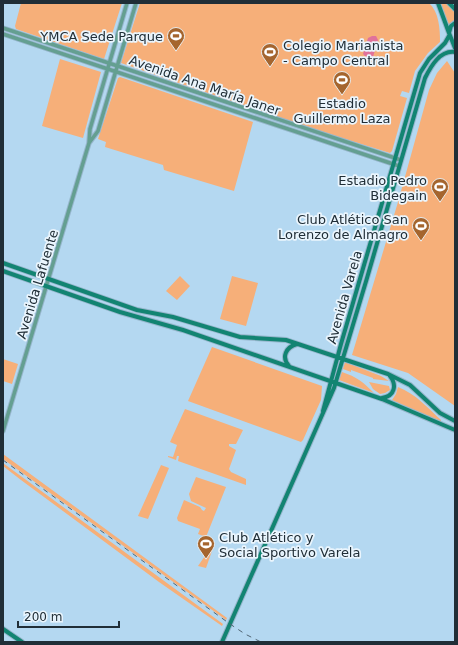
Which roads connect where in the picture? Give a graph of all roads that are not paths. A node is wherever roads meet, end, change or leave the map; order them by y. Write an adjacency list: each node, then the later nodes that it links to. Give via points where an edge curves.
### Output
1 (127, 3): 12 (street, Avenida Lafuente)
2 (136, 3): 13 (street, Avenida Lafuente)
3 (437, 3): 9 (main road)
4 (449, 3): 5 (main road)
5 (455, 9)
6 (455, 23): 9 (main road, Avenida Varela, via 451,26)
7 (5, 28): 8 (street); 12 (street, Avenida Ana María Janer)
8 (4, 34): 14 (street, Avenida Ana María Janer)
9 (449, 34): 10 (main road); 19 (main road, Avenida Varela, via 445,43 429,59 420,73)
10 (455, 48)
11 (455, 52): 20 (main road, Avenida Varela, via 442,54 430,66)
12 (109, 63): 13 (street, Avenida Ana María Janer); 14 (street, Avenida Lafuente)
13 (118, 66): 15 (street, Avenida Lafuente); 16 (street, Avenida Ana María Janer)
14 (107, 69): 15 (street, Avenida Ana María Janer); 18 (street, Avenida Lafuente, via 90,129)
15 (116, 72): 17 (street, Avenida Ana María Janer); 18 (street, Avenida Lafuente, via 98,131)
16 (298, 126): 17 (street); 19 (street, Avenida Ana María Janer)
17 (294, 132): 21 (street, Avenida Ana María Janer)
18 (89, 143): 27 (street, Avenida Lafuente)
19 (394, 158): 20 (street, Avenida Ana María Janer); 21 (main road, Avenida Varela)
20 (401, 160): 22 (main road, Avenida Varela)
21 (393, 164): 22 (street, Avenida Ana María Janer); 23 (main road, Avenida Varela)
22 (399, 166): 24 (main road, Avenida Varela)
23 (373, 233): 24 (main road); 30 (main road, Avenida Varela)
24 (379, 235): 31 (main road, Avenida Varela)
25 (3, 263): 27 (main road)
26 (3, 271): 28 (main road)
27 (48, 279): 28 (street, Avenida Lafuente); 29 (main road, via 140,311 173,316 240,336)
28 (46, 286): 32 (main road); 39 (street, Avenida Lafuente)
29 (299, 344): 30 (main road); 32 (main road, via 289,347 285,352 285,359)
30 (337, 357): 31 (main road); 34 (main road, Avenida Varela)
31 (342, 359): 33 (main road); 35 (main road, Avenida Varela)
32 (293, 368): 34 (main road)
33 (388, 374): 36 (main road, via 394,384 394,391 388,397); 38 (main road, via 410,385 440,412)
34 (330, 381): 35 (main road); 37 (main road, Avenida Varela)
35 (335, 383): 36 (main road); 37 (main road, Avenida Varela)
36 (382, 398): 40 (main road)
37 (323, 411): 43 (main road, Avenida Varela)
38 (455, 421)
39 (3, 430)
40 (455, 430)
41 (3, 629): 42 (main road)
42 (22, 642)
43 (222, 642)

